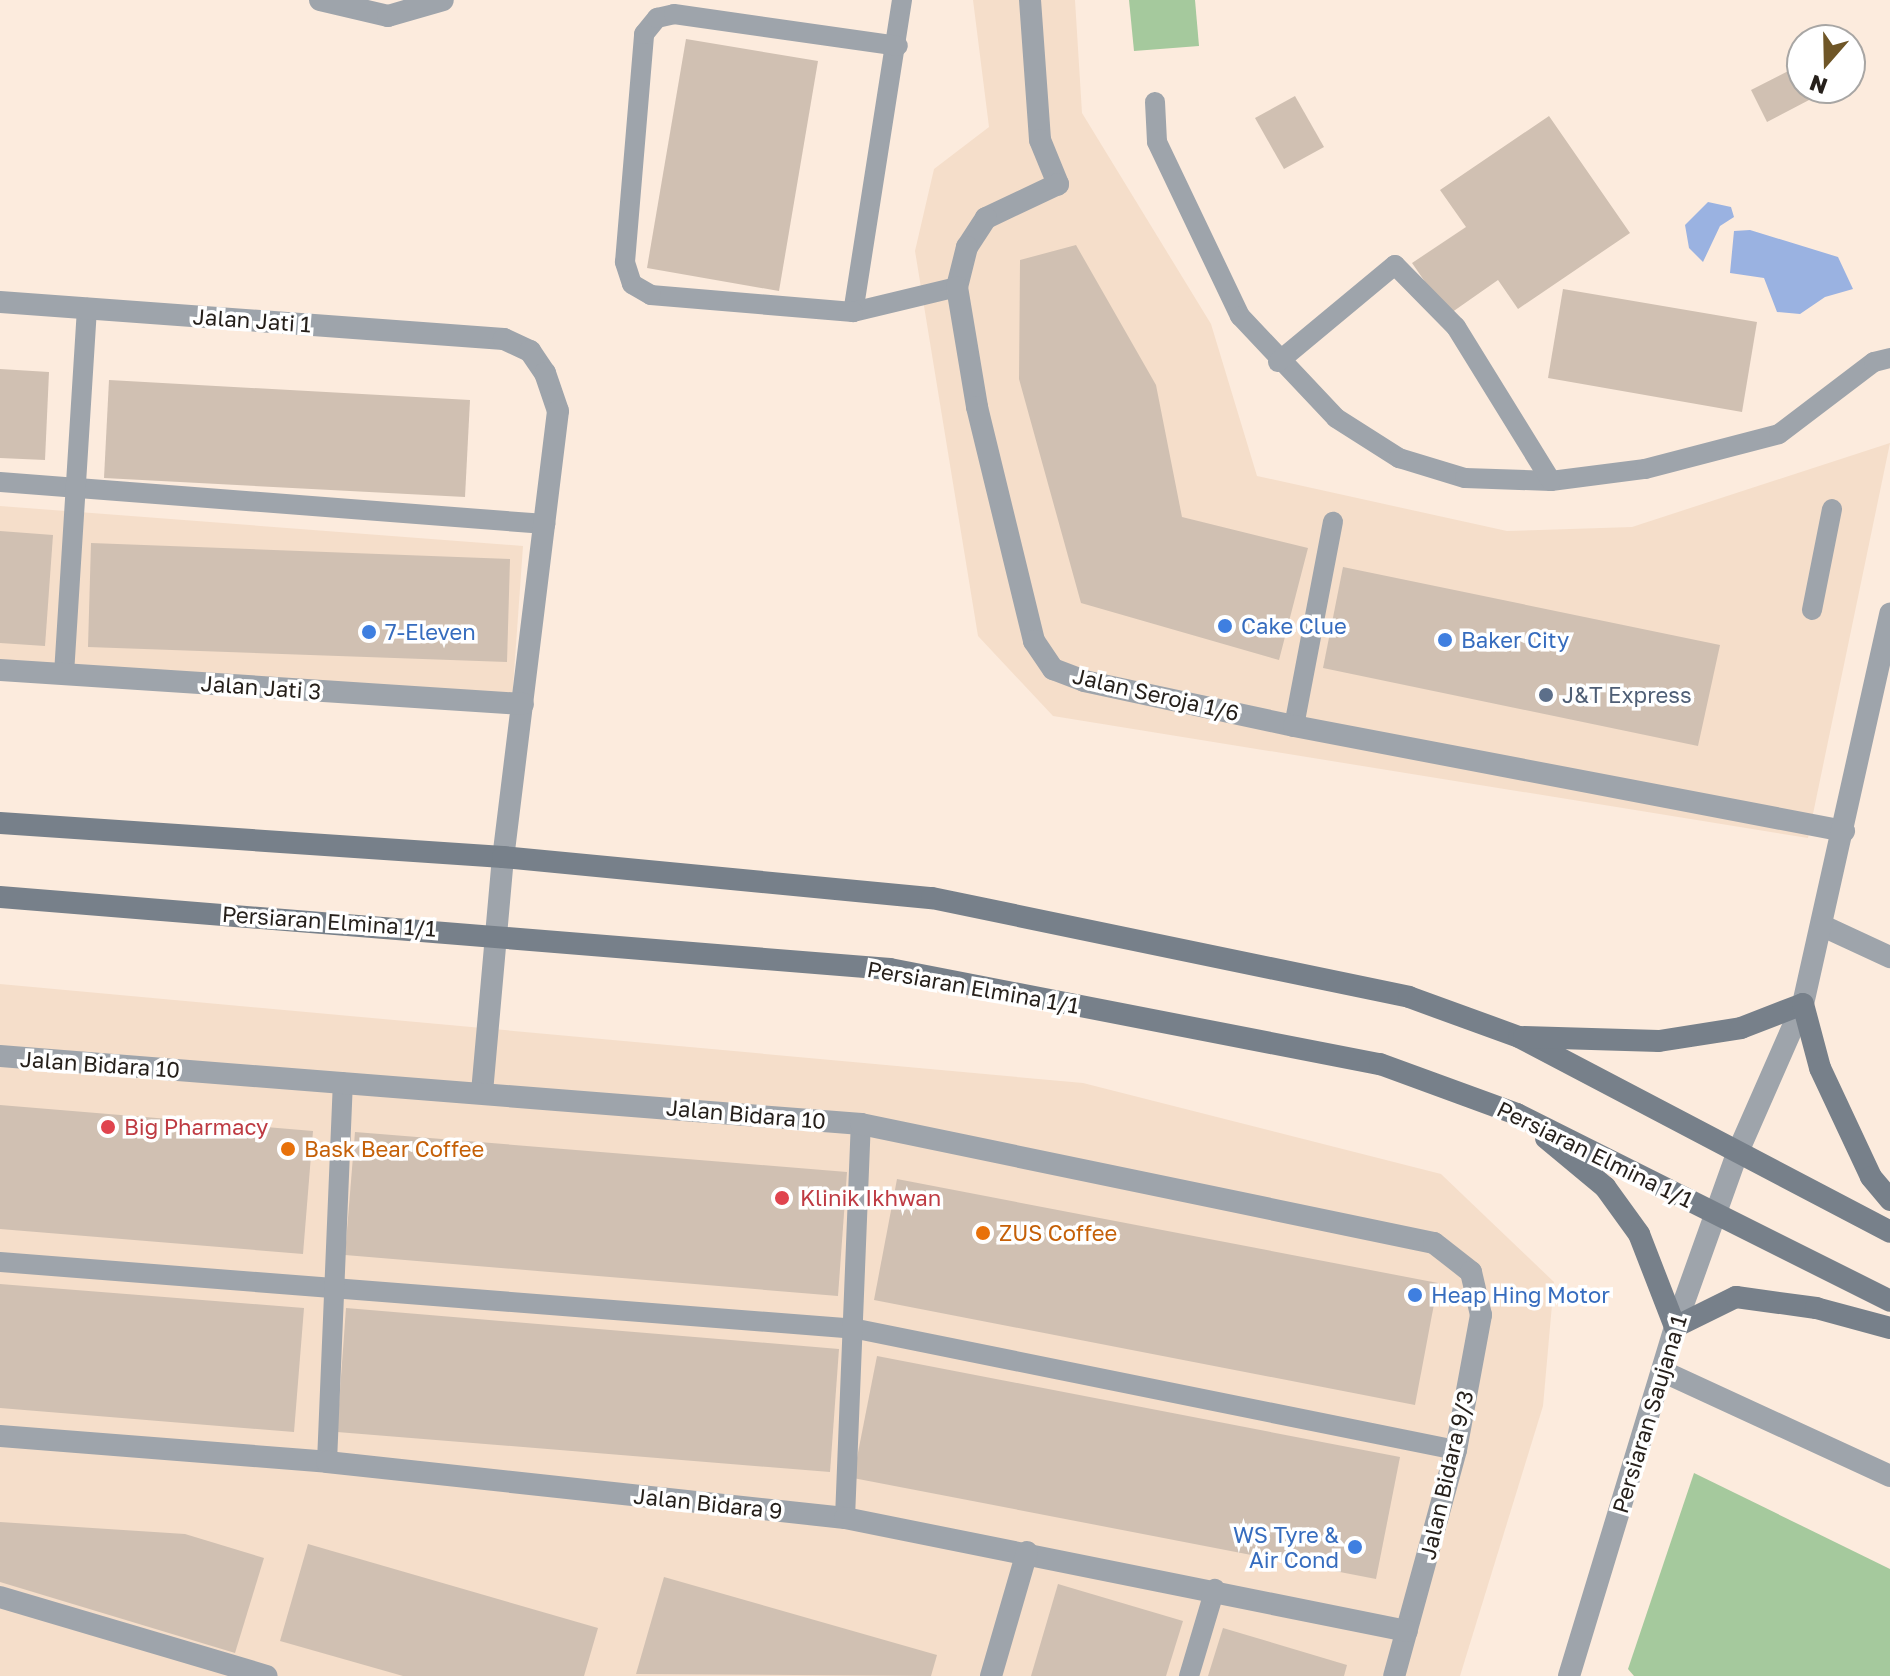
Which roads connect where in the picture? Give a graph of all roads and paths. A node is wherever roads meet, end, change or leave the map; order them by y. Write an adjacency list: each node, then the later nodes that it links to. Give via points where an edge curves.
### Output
1 (320, 0): 2 (street, via 388,16)
2 (443, 0)
3 (902, 0): 5 (lane)
4 (1030, 0): 7 (street, Jalan Seroja 1/6, via 1040,140 1058,184 986,218 967,247)
5 (898, 46): 10 (lane); 10 (lane, via 674,14 657,18 644,34 625,262 632,284 651,295)
6 (1155, 102): 12 (lane, via 1157,142 1240,316)
7 (957, 287): 10 (lane); 24 (street, Jalan Seroja 1/6, via 977,407 1034,641 1053,669 1084,681)
8 (0, 302): 9 (street, Jalan Jati 1)
9 (87, 308): 15 (lane); 18 (street, Jalan Jati 1, via 504,339 530,351 558,411)
10 (853, 312)
11 (1890, 358): 13 (lane, via 1874,362 1779,434 1645,469)
12 (1278, 362): 13 (lane, via 1336,418 1399,458 1465,478); 13 (lane, via 1395,265 1456,327)
13 (1551, 481)
14 (0, 482): 15 (lane)
15 (76, 487): 18 (lane); 22 (lane)
16 (1832, 509): 19 (lane)
17 (1333, 522): 24 (lane)
18 (545, 524): 23 (street)
19 (1812, 610)
20 (1890, 614): 26 (street)
21 (0, 670): 22 (street, Jalan Jati 3)
22 (64, 674): 23 (street, Jalan Jati 3)
23 (523, 704): 27 (street)
24 (1294, 726): 26 (street, Jalan Seroja 1/6)
25 (0, 823): 27 (main road)
26 (1844, 831): 29 (street)
27 (503, 857): 30 (street); 33 (main road, via 932,898 1409,997)
28 (0, 897): 30 (main road, Persiaran Elmina 1/1)
29 (1825, 927): 31 (street); 32 (street)
30 (497, 934): 36 (street); 37 (main road, Persiaran Elmina 1/1, via 890,969 1380,1064)
31 (1890, 957)
32 (1803, 1004): 33 (main road, via 1741,1028 1659,1041); 39 (street); 40 (main road, via 1820,1068 1871,1177)
33 (1519, 1037): 39 (main road)
34 (0, 1056): 35 (street, Jalan Bidara 10)
35 (343, 1082): 36 (street, Jalan Bidara 10); 45 (lane)
36 (482, 1093): 38 (street, Jalan Bidara 10)
37 (1517, 1114): 41 (main road, Persiaran Elmina 1/1); 47 (main road, via 1605,1187 1645,1247)
38 (861, 1124): 44 (street, Jalan Bidara 10, via 1434,1243); 49 (lane)
39 (1737, 1154): 41 (street, Persiaran Saujana 1); 42 (main road)
40 (1890, 1200)
41 (1714, 1212): 46 (main road, Persiaran Elmina 1/1); 47 (street, Persiaran Saujana 1)
42 (1890, 1232)
43 (0, 1262): 45 (lane)
44 (1471, 1272): 52 (street, Jalan Bidara 9/3, via 1481,1315)
45 (334, 1284): 49 (lane); 53 (lane)
46 (1890, 1301)
47 (1675, 1327): 48 (main road, via 1696,1311 1736,1297 1816,1308); 50 (street, Persiaran Saujana 1)
48 (1890, 1328)
49 (857, 1329): 52 (lane); 55 (lane)
50 (1662, 1371): 54 (street); 65 (street, Persiaran Saujana 1)
51 (0, 1436): 53 (street, Jalan Bidara 9)
52 (1456, 1450): 59 (street, Jalan Bidara 9/3)
53 (327, 1462): 55 (street, Jalan Bidara 9)
54 (1890, 1476)
55 (845, 1518): 56 (street, Jalan Bidara 9)
56 (1027, 1552): 57 (street, Jalan Bidara 9); 62 (street)
57 (1215, 1589): 59 (street, Jalan Bidara 9); 63 (lane)
58 (0, 1597): 60 (street)
59 (1407, 1631): 64 (street, Jalan Bidara 9/3)
60 (210, 1668): 61 (street)
61 (267, 1676)
62 (991, 1676)
63 (1189, 1676)
64 (1394, 1676)
65 (1569, 1676)

